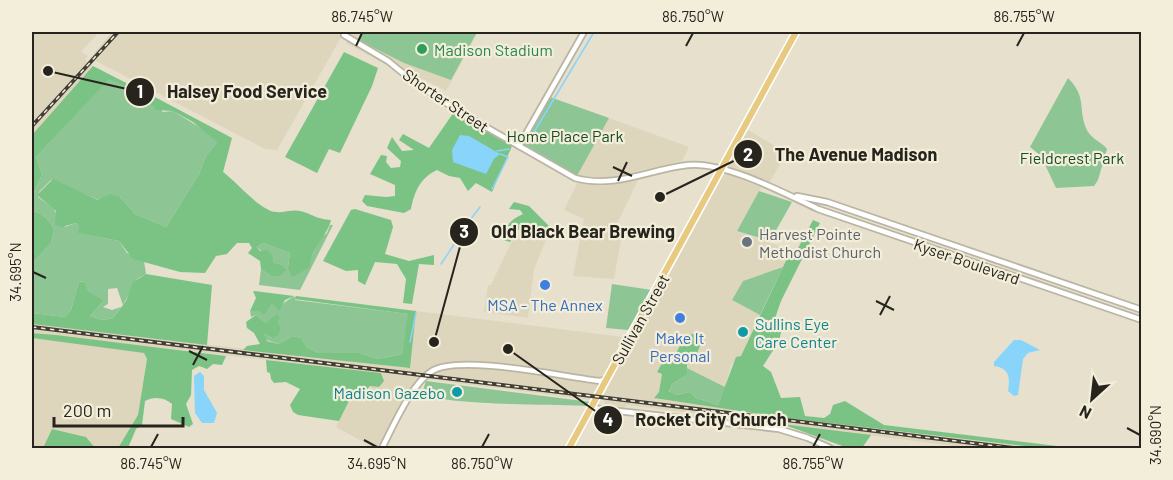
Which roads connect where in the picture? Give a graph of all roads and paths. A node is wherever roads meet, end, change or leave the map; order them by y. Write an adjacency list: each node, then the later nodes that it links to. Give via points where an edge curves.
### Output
1 (584, 32): 4 (street)
2 (796, 32): 5 (main road, Sullivan Street)
3 (344, 35): 4 (street, Shorter Street)
4 (519, 146): 5 (street, Shorter Street, via 575,178 591,182 612,182 689,164)
5 (722, 169): 6 (street, Kyser Boulevard); 9 (main road, Sullivan Street)
6 (796, 196): 7 (street, Kyser Boulevard, via 827,202); 8 (street, Kyser Boulevard, via 818,209)
7 (1142, 310)
8 (1142, 320)
9 (607, 379): 10 (street); 11 (main road, Sullivan Street)
10 (590, 380): 11 (street); 13 (street, via 454,364 432,371 410,397)
11 (600, 392): 12 (main road, Sullivan Street)
12 (591, 408): 14 (main road, Sullivan Street); 15 (street, via 771,428)
13 (382, 448)
14 (569, 448)
15 (830, 448)

